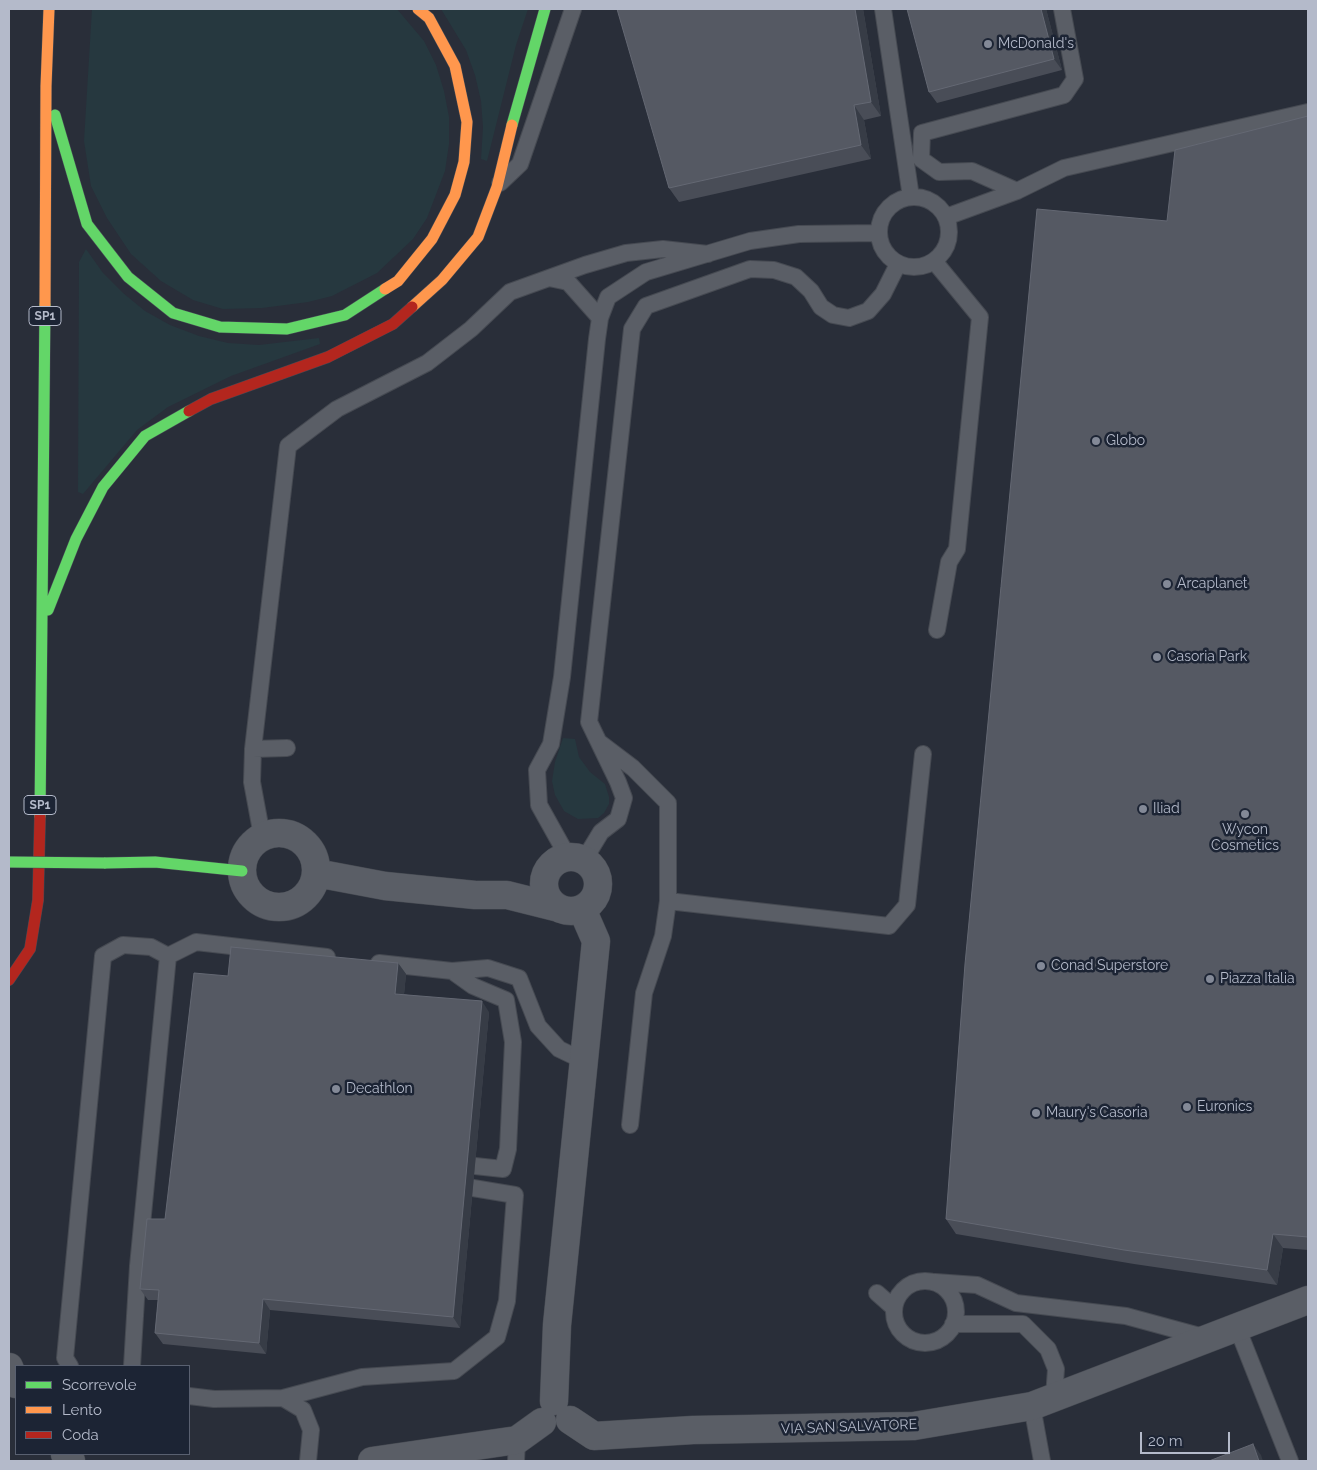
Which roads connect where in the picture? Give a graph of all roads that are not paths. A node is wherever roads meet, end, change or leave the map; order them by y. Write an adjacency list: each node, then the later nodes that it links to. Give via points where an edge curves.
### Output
1 (50, 9): 7 (highway, SP1)
2 (418, 9): 7 (highway, via 429,18 455,66 467,122 464,162 455,195 432,239 398,281 346,315 287,329 220,327 172,313 128,277 87,224)
3 (545, 9): 9 (highway)
4 (573, 9): 9 (lane, via 520,164)
5 (883, 9): 11 (lane)
6 (1062, 9): 10 (lane, via 1074,79 1064,95 922,133 921,159 939,172 972,171)
7 (46, 86): 19 (highway, SP1)
8 (1308, 112): 10 (lane, via 1064,168)
9 (497, 187): 19 (highway, via 478,236 442,280 393,324 328,357 211,399 145,436 103,487 76,539)
10 (1017, 190): 12 (lane)
11 (911, 197): 12 (lane, via 931,202); 13 (lane, via 896,202 884,213)
12 (946, 217): 15 (lane, via 949,236 946,246)
13 (878, 233): 14 (lane, via 799,234 750,241); 16 (lane, via 884,251)
14 (708, 254): 17 (lane, via 663,249 626,253); 18 (lane, via 646,272 608,297)
15 (934, 261): 16 (lane, via 916,267); 20 (lane, via 980,317 957,548 949,562)
16 (898, 264): 21 (lane, via 883,294 868,311 849,318 833,315 821,307 811,291 796,277 774,270 750,269 646,306 632,329 589,722)
17 (549, 278): 18 (lane, via 568,282); 23 (lane, via 510,292 471,329 427,363 338,409 288,446)
18 (600, 318): 26 (lane, via 562,677 551,744 536,770 539,805)
19 (43, 623): 36 (highway, SP1, via 38,900 30,949)
20 (937, 630)
21 (596, 740): 26 (lane, via 624,798 618,819); 30 (lane, via 633,768 668,803)
22 (287, 748): 23 (lane)
23 (253, 749): 25 (lane, via 252,782)
24 (923, 754): 30 (lane, via 907,905 888,926)
25 (262, 836): 28 (street, via 247,851); 29 (street, via 284,833 304,842 311,851)
26 (576, 859): 31 (street, via 591,866 598,881 595,897); 31 (street, via 553,864 545,879 547,896)
27 (9, 862): 28 (highway, bridge, via 155,862)
28 (242, 871): 29 (street, via 249,892 257,900 278,907 299,901 313,884)
29 (316, 873): 31 (street, via 385,886 508,895)
30 (668, 901): 38 (lane, via 663,936 644,993)
31 (571, 908): 37 (street, via 596,941)
32 (168, 956): 33 (lane, via 196,942); 48 (lane, via 151,947 123,945 103,956 65,1358); 49 (lane, via 138,1266)
33 (344, 959)
34 (364, 961): 35 (lane)
35 (452, 971): 37 (lane, via 488,968 520,978 538,1026 559,1049); 39 (lane, via 473,986 506,1000 513,1042 508,1149 503,1170)
36 (9, 980)
37 (584, 1061): 55 (street, via 557,1325)
38 (630, 1125)
39 (475, 1166)
40 (473, 1188): 53 (lane, via 516,1195 507,1301 497,1337 454,1372 362,1377)
41 (935, 1282): 44 (lane, via 920,1282 906,1287); 45 (lane, via 944,1287 952,1298 956,1311); 47 (lane, via 977,1285 1016,1303 1126,1316)
42 (877, 1293): 44 (lane)
43 (1308, 1300): 46 (street, VIA SAN SALVATORE)
44 (894, 1308): 45 (lane, via 894,1320 900,1330 909,1339 921,1343 934,1342 946,1335)
45 (953, 1324): 54 (lane, via 1023,1324 1048,1349 1056,1369)
46 (1237, 1327): 47 (street, VIA SAN SALVATORE); 61 (lane)
47 (1207, 1338): 54 (street, VIA SAN SALVATORE)
48 (69, 1365)
49 (132, 1365)
50 (9, 1367): 51 (street)
51 (15, 1382)
52 (190, 1396): 53 (lane)
53 (283, 1398): 58 (lane, via 303,1410 311,1430)
54 (1043, 1401): 55 (street, VIA SAN SALVATORE, via 914,1426 693,1430 594,1436); 60 (lane)
55 (555, 1414): 56 (street)
56 (517, 1451): 57 (street)
57 (455, 1455): 59 (street)
58 (308, 1461)
59 (372, 1461)
60 (1042, 1461)
61 (1290, 1461)

